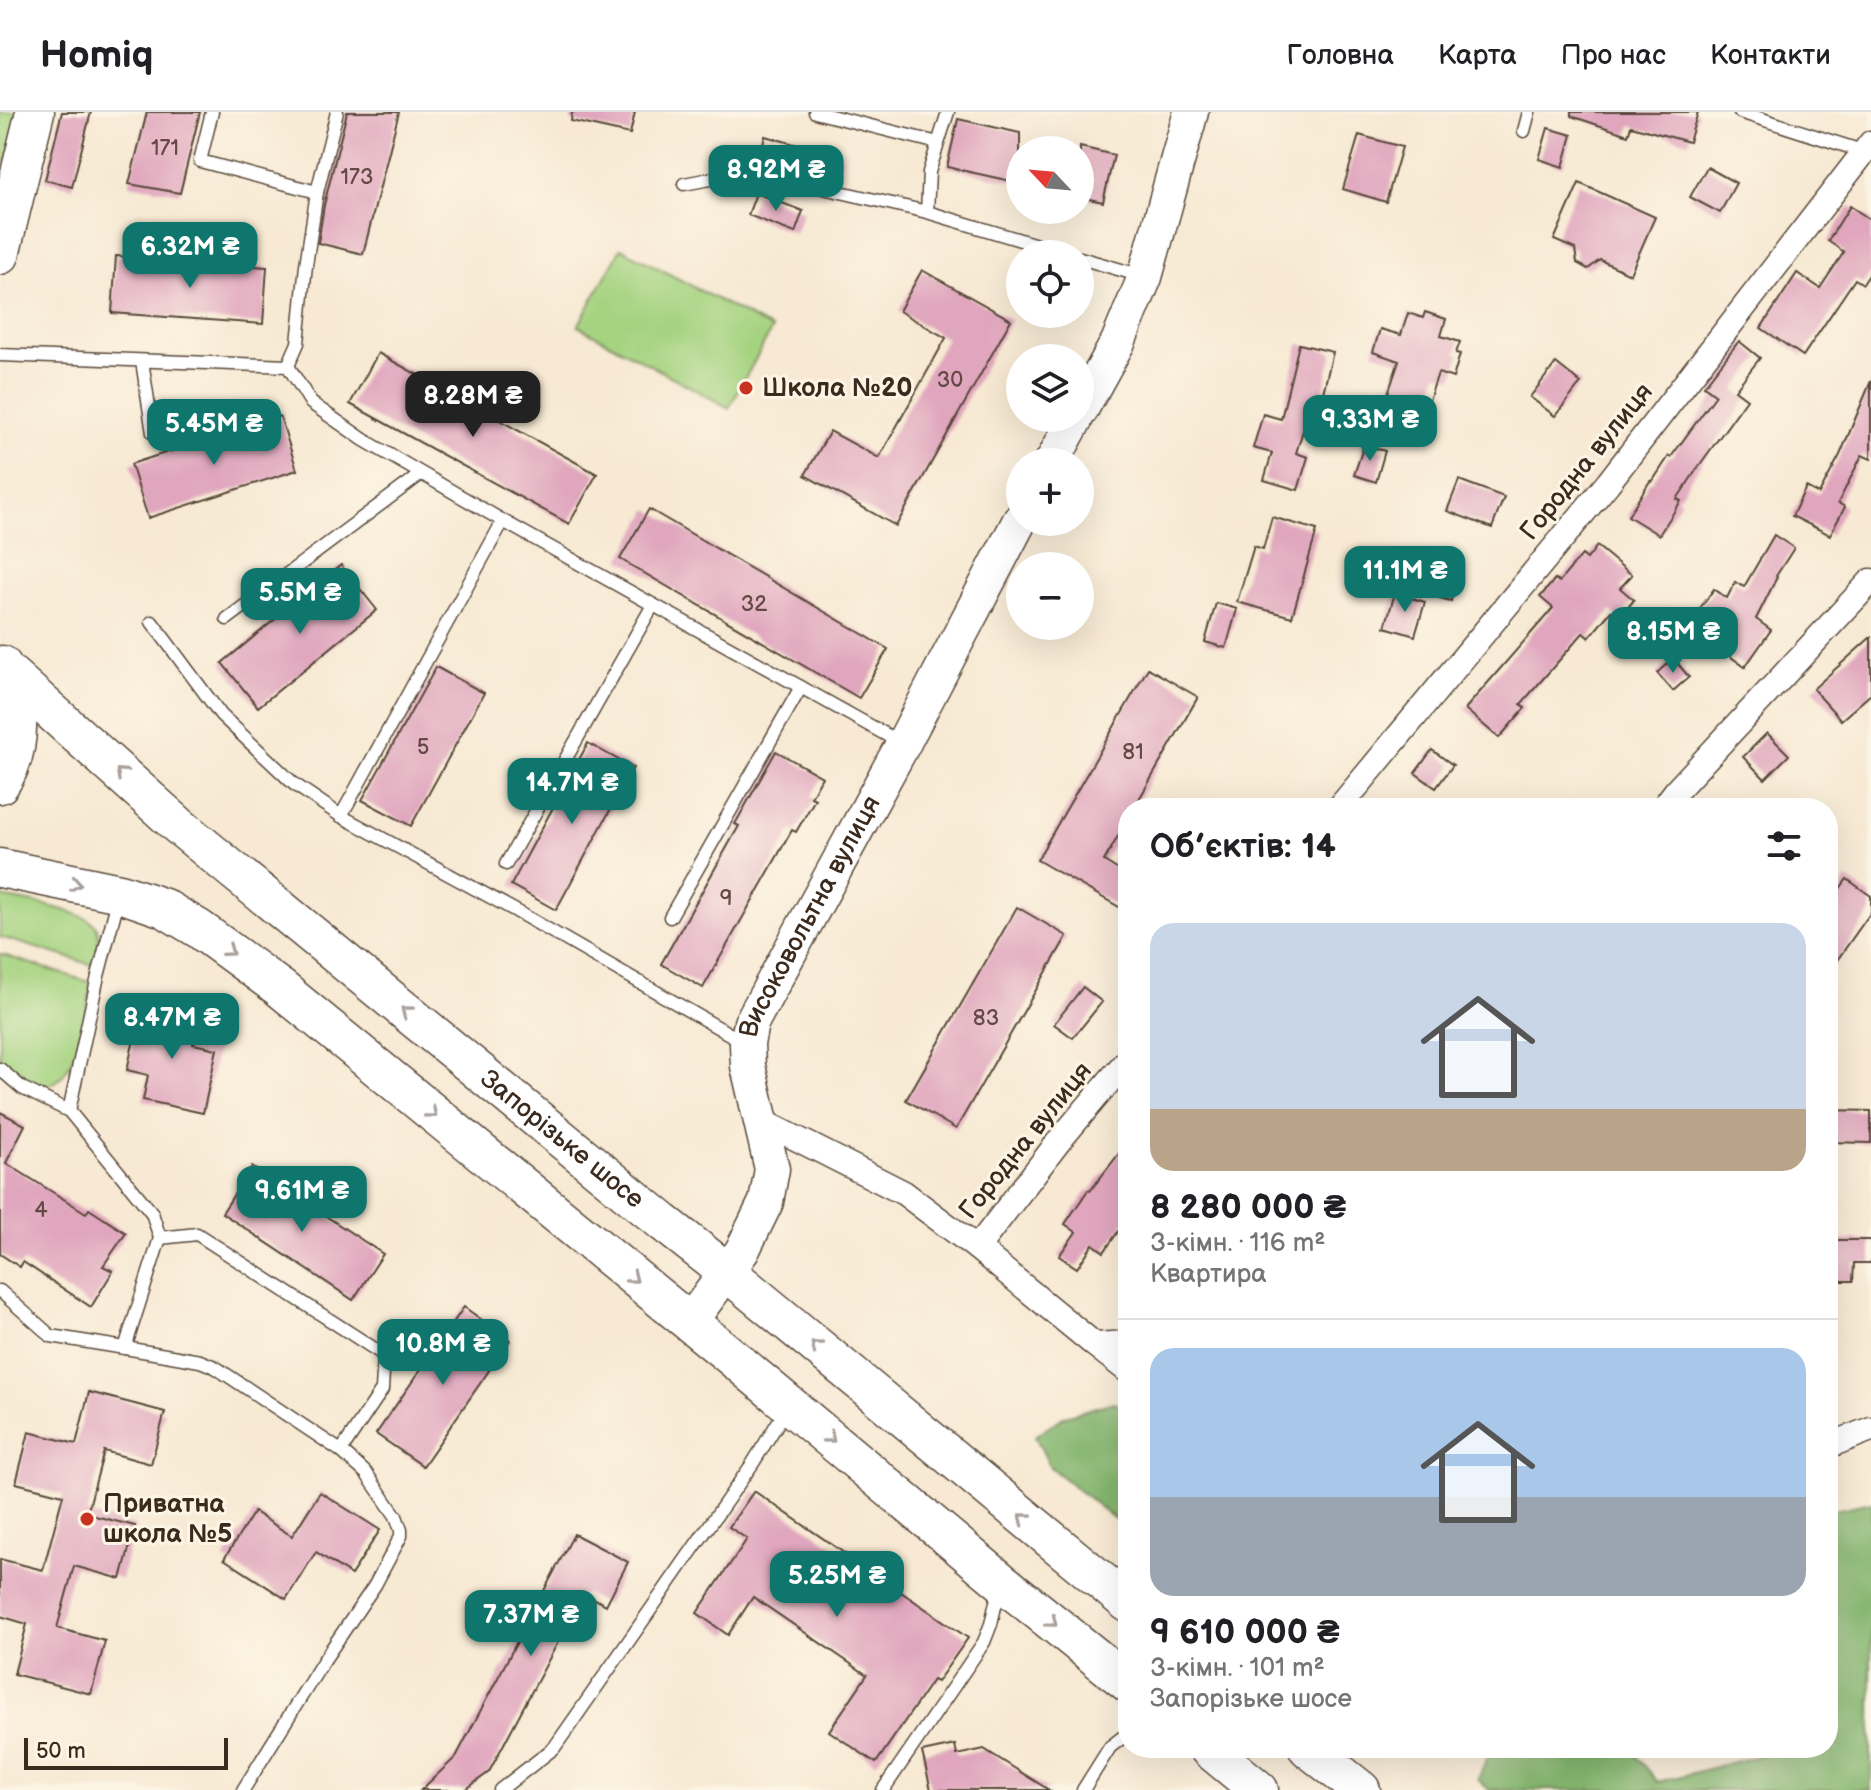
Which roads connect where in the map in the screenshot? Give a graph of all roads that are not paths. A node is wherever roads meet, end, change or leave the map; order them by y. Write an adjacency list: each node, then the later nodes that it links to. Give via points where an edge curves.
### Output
1 (35, 112): 17 (main road)
2 (212, 112): 14 (lane, via 200,161)
3 (337, 112): 14 (lane)
4 (815, 112): 9 (lane)
5 (948, 112): 11 (lane)
6 (1191, 112): 19 (main road)
7 (1529, 112): 10 (lane)
8 (1740, 112): 12 (lane)
9 (842, 115): 11 (lane)
10 (1524, 131)
11 (938, 143): 15 (lane, via 929,172)
12 (1868, 148): 36 (street, Городна вулиця, via 1608,483)
13 (684, 184): 15 (lane, via 741,173)
14 (317, 192): 22 (lane, via 298,343)
15 (927, 212): 16 (lane)
16 (1020, 240)
17 (0, 255)
18 (1094, 262): 19 (lane)
19 (1145, 277): 23 (main road)
20 (0, 355): 21 (lane)
21 (142, 361): 22 (lane); 24 (lane)
22 (288, 366): 25 (lane, via 311,403)
23 (1094, 386)
24 (153, 433)
25 (421, 474): 26 (lane); 30 (lane)
26 (503, 521): 29 (lane); 38 (lane)
27 (1012, 536): 34 (main road, Високовольтна вулиця)
28 (1871, 581): 37 (street)
29 (653, 605): 33 (lane); 39 (lane)
30 (227, 619)
31 (152, 622): 38 (lane, via 221,715 294,784)
32 (2, 666): 35 (main road, via 16,704 17,741); 50 (main road, Запорізьке шосе, one-way to 32, via 179,826)
33 (801, 687): 34 (lane); 42 (lane)
34 (903, 744): 43 (main road, Високовольтна вулиця, via 751,1023)
35 (0, 784)
36 (1347, 798)
37 (1671, 798)
38 (341, 816): 43 (lane)
39 (506, 864)
40 (0, 868): 41 (main road, one-way to 41)
41 (120, 893): 46 (lane); 52 (main road, one-way to 52, via 164,908 280,988)
42 (670, 917)
43 (747, 1044): 47 (main road, Високовольтна вулиця)
44 (0, 1069): 46 (lane, via 22,1088)
45 (1118, 1071): 49 (street, Городна вулиця)
46 (69, 1111): 48 (lane, via 152,1213)
47 (760, 1120): 49 (street, Городна вулиця, via 904,1193); 50 (main road, Високовольтна вулиця, via 772,1169 766,1202)
48 (160, 1238): 55 (lane); 60 (lane, via 197,1234 384,1355 382,1390)
49 (977, 1248): 54 (street)
50 (727, 1272): 52 (main road, Високовольтна вулиця); 62 (main road, Запорізьке шосе, one-way to 50)
51 (0, 1291): 55 (lane, via 51,1336)
52 (689, 1323): 57 (main road)
53 (1118, 1344): 54 (street)
54 (1095, 1345): 56 (street)
55 (125, 1348): 60 (lane, via 215,1367)
56 (1118, 1363)
57 (790, 1405): 61 (main road, one-way to 61); 68 (lane, via 554,1748)
58 (1871, 1429): 59 (street)
59 (1838, 1442)
60 (341, 1451): 67 (lane, via 366,1473 392,1509 401,1536)
61 (1002, 1582): 63 (main road, one-way to 63); 69 (lane, via 984,1642)
62 (1118, 1595)
63 (1118, 1675)
64 (1118, 1741): 70 (lane)
65 (1220, 1758): 71 (main road)
66 (1321, 1758): 72 (main road)
67 (243, 1790)
68 (500, 1790)
69 (883, 1790)
70 (1083, 1790)
71 (1259, 1790)
72 (1361, 1790)

